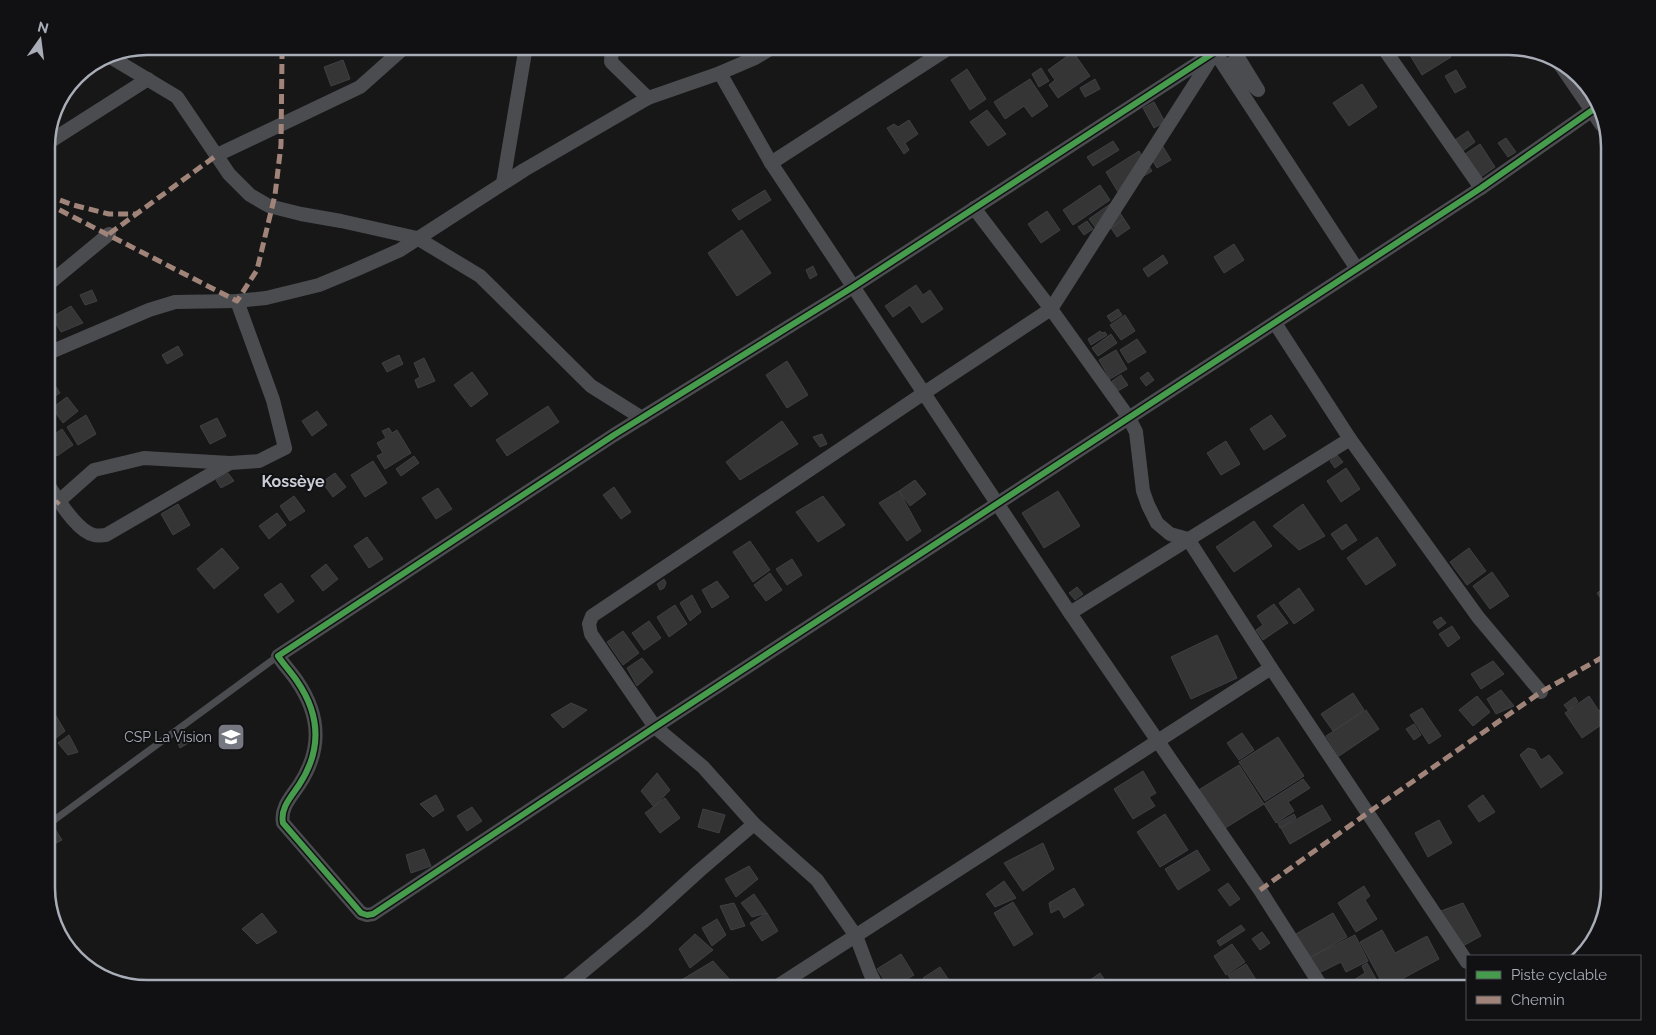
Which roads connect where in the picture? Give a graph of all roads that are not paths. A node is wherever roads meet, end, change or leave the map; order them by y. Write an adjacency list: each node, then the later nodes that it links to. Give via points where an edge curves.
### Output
1 (396, 55): 20 (street, via 360,87)
2 (524, 55): 22 (street)
3 (611, 55): 16 (street, via 611,62)
4 (760, 55): 13 (street)
5 (938, 55): 21 (street)
6 (1210, 55): 24 (street)
7 (1215, 55): 31 (street)
8 (1223, 55): 27 (street)
9 (1225, 55): 10 (street, via 1258,90)
10 (1237, 55)
11 (1388, 55): 23 (street)
12 (116, 61): 14 (street)
13 (720, 73): 16 (street); 21 (street)
14 (148, 79): 19 (street); 20 (street, via 177,97)
15 (1581, 90): 17 (main road)
16 (648, 98): 22 (street)
17 (1590, 102)
18 (1596, 118): 23 (street)
19 (56, 138)
20 (217, 154): 26 (street, via 229,174 250,195 269,206)
21 (771, 163): 29 (street)
22 (503, 183): 26 (street)
23 (1481, 188): 27 (street)
24 (974, 208): 29 (street); 31 (street)
25 (109, 234): 28 (street)
26 (417, 238): 30 (street, via 400,250 319,285 266,298); 35 (street, via 480,276 591,386)
27 (1356, 268): 32 (street)
28 (55, 279)
29 (853, 287): 34 (street); 35 (street)
30 (237, 301): 33 (street, via 175,302); 38 (street, via 272,400 285,448 259,461)
31 (1051, 309): 34 (street); 36 (street)
32 (1275, 322): 36 (street); 37 (street)
33 (55, 350)
34 (924, 393): 41 (street); 47 (street, via 592,616 589,624 591,634)
35 (642, 418): 44 (street)
36 (1129, 418): 41 (street); 42 (street, via 1136,432 1142,492 1148,505 1157,523 1170,534)
37 (1350, 439): 42 (street); 46 (street, via 1478,617)
38 (230, 463): 40 (street, via 144,458 94,470); 40 (street, via 106,534 95,535 85,531)
39 (55, 495): 40 (street)
40 (59, 501)
41 (997, 503): 43 (street); 47 (street)
42 (1188, 538): 43 (street); 45 (street)
43 (1070, 613): 48 (street)
44 (278, 656): 47 (street, via 298,682 316,724 316,746 311,762 284,809 283,823 361,913 367,915); 49 (lane)
45 (1271, 668): 48 (street); 52 (street)
46 (1541, 692)
47 (655, 727): 50 (street, via 704,767)
48 (1158, 741): 51 (street); 56 (street)
49 (55, 819)
50 (754, 824): 51 (street, via 817,880); 53 (street)
51 (856, 936): 54 (street); 55 (street)
52 (1466, 960)
53 (573, 980)
54 (787, 980)
55 (874, 980)
56 (1317, 980)

